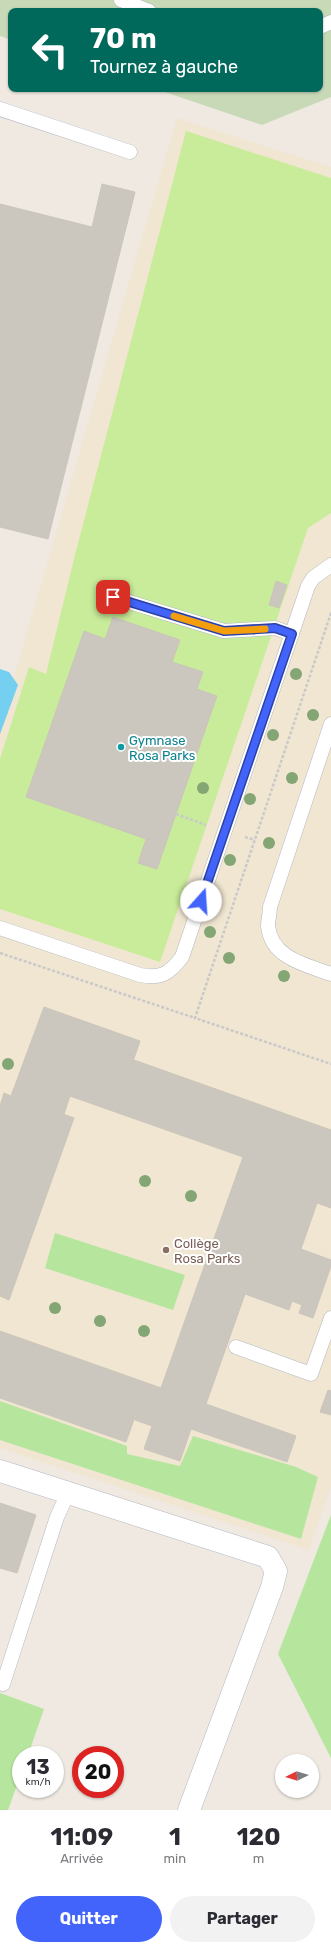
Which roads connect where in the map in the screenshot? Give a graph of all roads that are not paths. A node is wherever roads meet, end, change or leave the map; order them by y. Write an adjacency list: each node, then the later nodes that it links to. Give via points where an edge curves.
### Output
1 (121, 0): 2 (lane)
2 (141, 8)
3 (0, 109): 4 (lane)
4 (130, 152)
5 (331, 565): 7 (lane, via 313,578 308,586)
6 (113, 597): 7 (lane, via 224,631 275,628)
7 (292, 634): 9 (lane, via 182,957 173,969 163,975 140,975)
8 (331, 724): 10 (lane, via 270,907 268,926 273,941 284,955)
9 (0, 928)
10 (331, 974)
11 (331, 1318): 12 (lane, via 311,1374)
12 (236, 1347)
13 (0, 1471): 14 (street)
14 (68, 1493): 15 (lane, via 57,1517); 16 (street, via 268,1557 276,1571)
15 (3, 1684)
16 (189, 1810)

